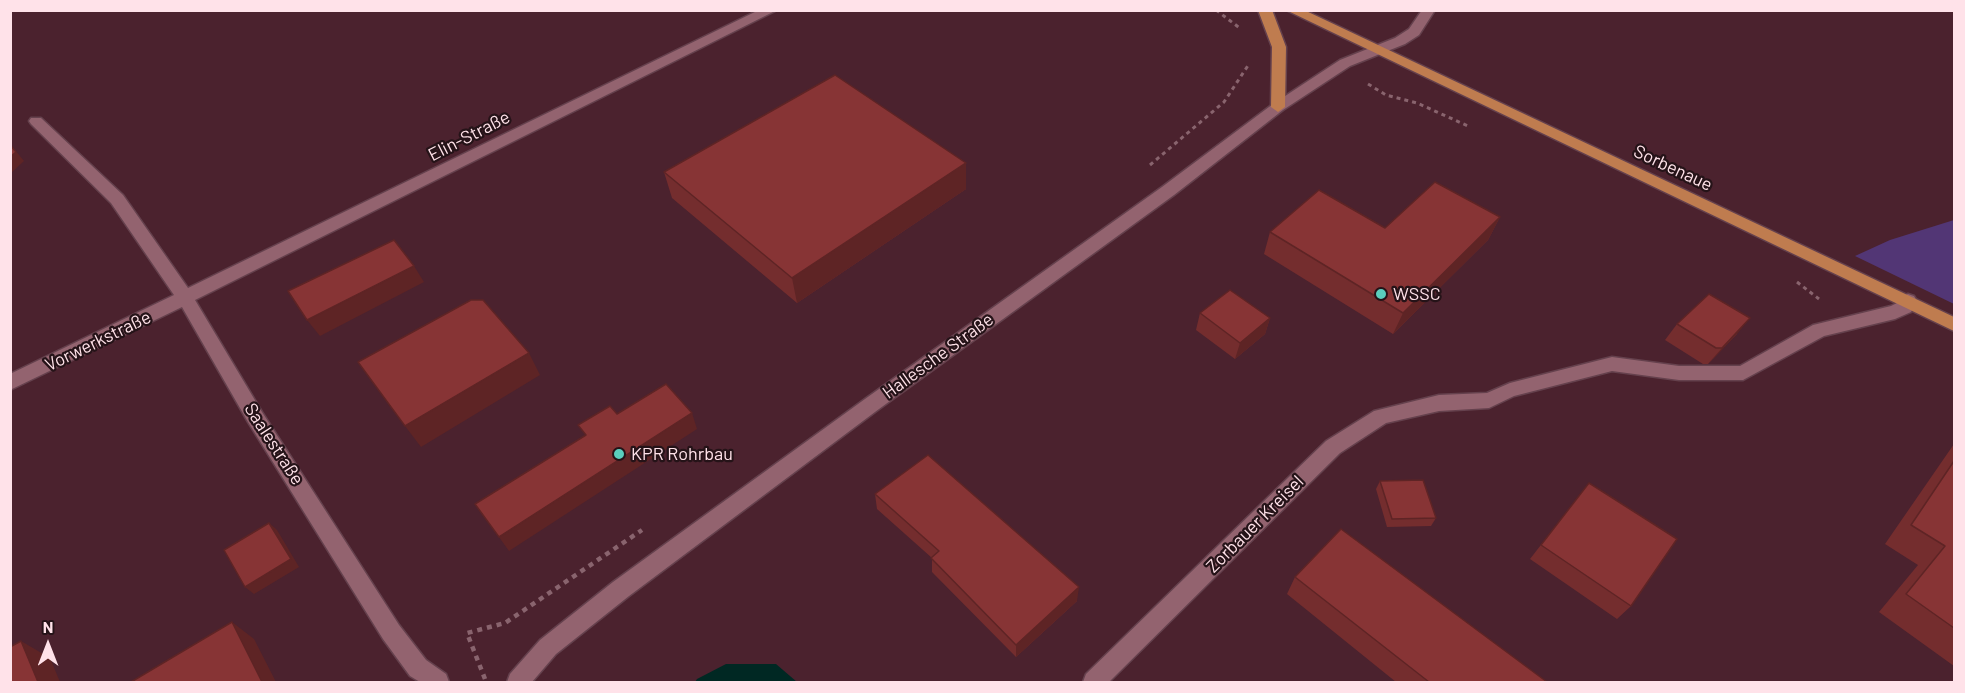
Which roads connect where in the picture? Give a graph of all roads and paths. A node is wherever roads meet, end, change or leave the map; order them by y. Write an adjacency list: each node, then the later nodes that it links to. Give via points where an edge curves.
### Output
1 (771, 10): 8 (street, Elin-Straße)
2 (1265, 10): 6 (main road, via 1279,46)
3 (1292, 10): 5 (main road, Sorbenaue)
4 (1429, 10): 5 (street, Hallesche Straße, via 1414,32)
5 (1374, 51): 6 (street, Hallesche Straße, via 1341,66); 9 (main road, Sorbenaue)
6 (1278, 108): 13 (street, Hallesche Straße, via 585,616 548,647)
7 (36, 121): 8 (street, Saalestraße, via 117,199)
8 (186, 299): 11 (street, Vorwerkstraße); 12 (street, Saalestraße, via 255,417 391,632 418,668)
9 (1908, 301): 10 (main road, Sorbenaue); 14 (street, Zorbauer Kreisel, via 1895,312 1819,330 1743,373 1679,373 1612,364 1510,390 1489,400 1439,403 1381,416 1333,447)
10 (1954, 324)
11 (10, 383)
12 (438, 682)
13 (518, 682)
14 (1094, 682)

